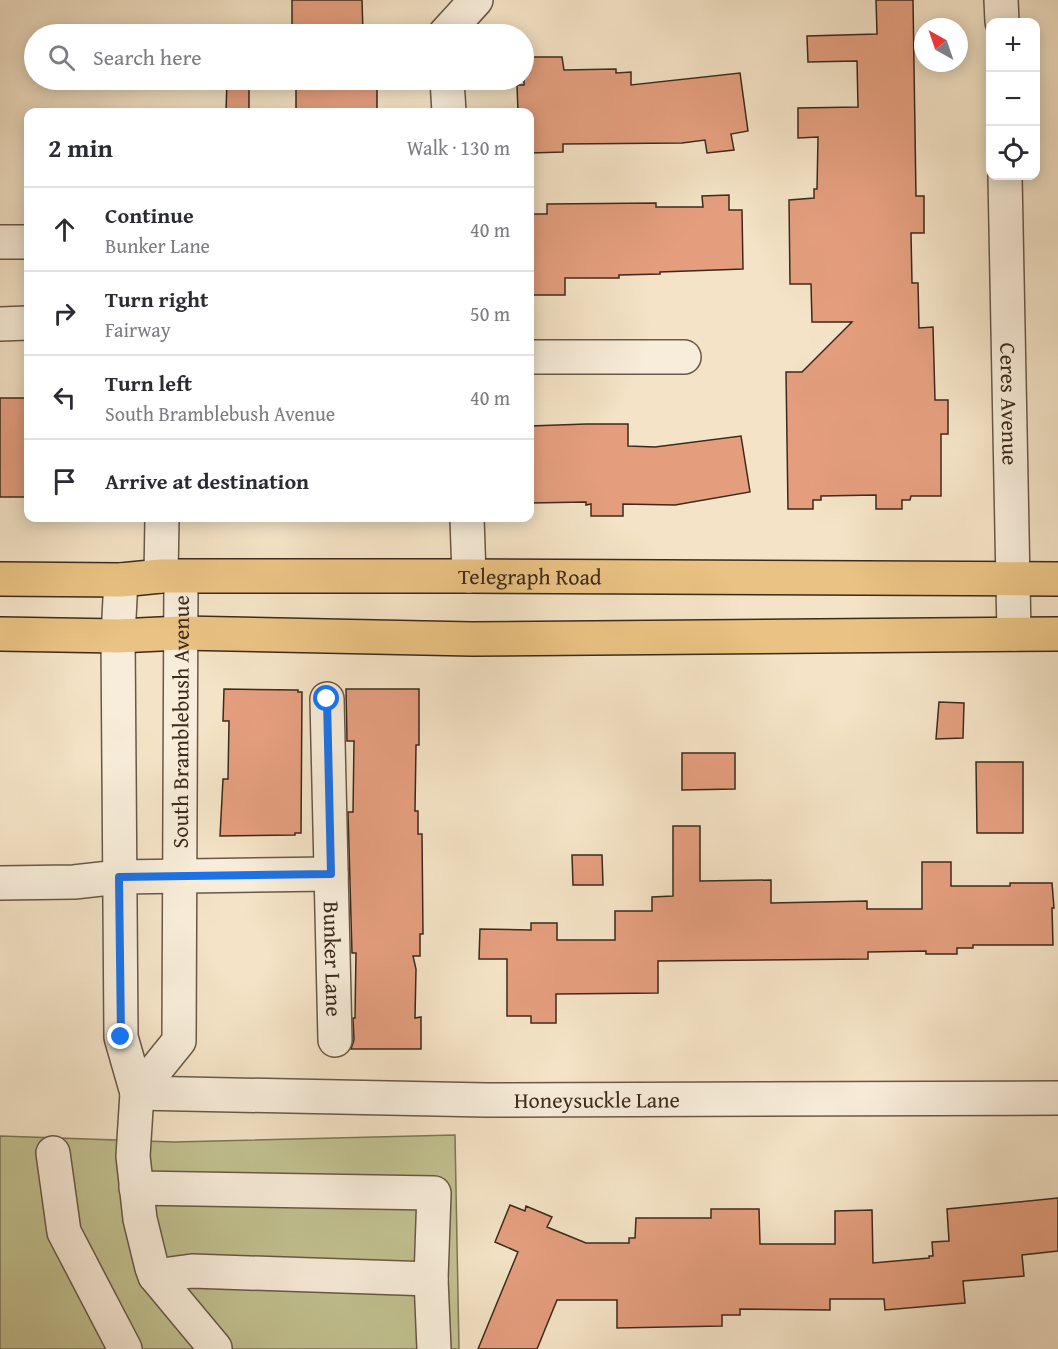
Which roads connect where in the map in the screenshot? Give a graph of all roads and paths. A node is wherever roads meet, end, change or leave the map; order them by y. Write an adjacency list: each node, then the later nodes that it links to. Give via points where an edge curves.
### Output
1 (476, 0): 4 (street)
2 (1001, 0): 3 (street)
3 (1002, 18)
4 (454, 24)
5 (448, 90): 6 (street)
6 (449, 108)
7 (1005, 180): 21 (street, Ceres Avenue)
8 (0, 242): 9 (street)
9 (24, 242)
10 (24, 323): 11 (street)
11 (0, 324)
12 (534, 357): 13 (street)
13 (684, 357)
14 (163, 522): 17 (street, South Bramblebush Avenue)
15 (467, 522): 16 (street)
16 (469, 576): 17 (main road, Telegraph Road); 21 (main road, Telegraph Road)
17 (172, 577): 20 (main road, Telegraph Road); 22 (street, South Bramblebush Avenue)
18 (0, 579): 20 (main road, Telegraph Road)
19 (1058, 579): 21 (main road, Telegraph Road)
20 (121, 580): 26 (street)
21 (1014, 580): 24 (street, Ceres Avenue)
22 (181, 633): 24 (main road, via 471,639); 26 (main road); 29 (street, South Bramblebush Avenue)
23 (0, 634): 26 (main road)
24 (1014, 634): 25 (main road)
25 (1058, 634)
26 (118, 636): 30 (street)
27 (327, 699): 28 (street, Bunker Lane)
28 (331, 874): 29 (street); 32 (street, Bunker Lane)
29 (180, 876): 30 (street); 33 (street, South Bramblebush Avenue, via 179,1041)
30 (119, 877): 31 (street); 33 (street, via 121,1037)
31 (0, 883)
32 (335, 1040)
33 (137, 1093): 34 (street, Honeysuckle Lane, via 486,1100); 36 (street, via 133,1156)
34 (1058, 1098)
35 (53, 1153): 40 (street, via 64,1232)
36 (136, 1188): 37 (street); 38 (street, via 434,1192)
37 (155, 1276): 38 (street, via 192,1271); 39 (street)
38 (431, 1279): 41 (street)
39 (215, 1348)
40 (125, 1349)
41 (434, 1349)

